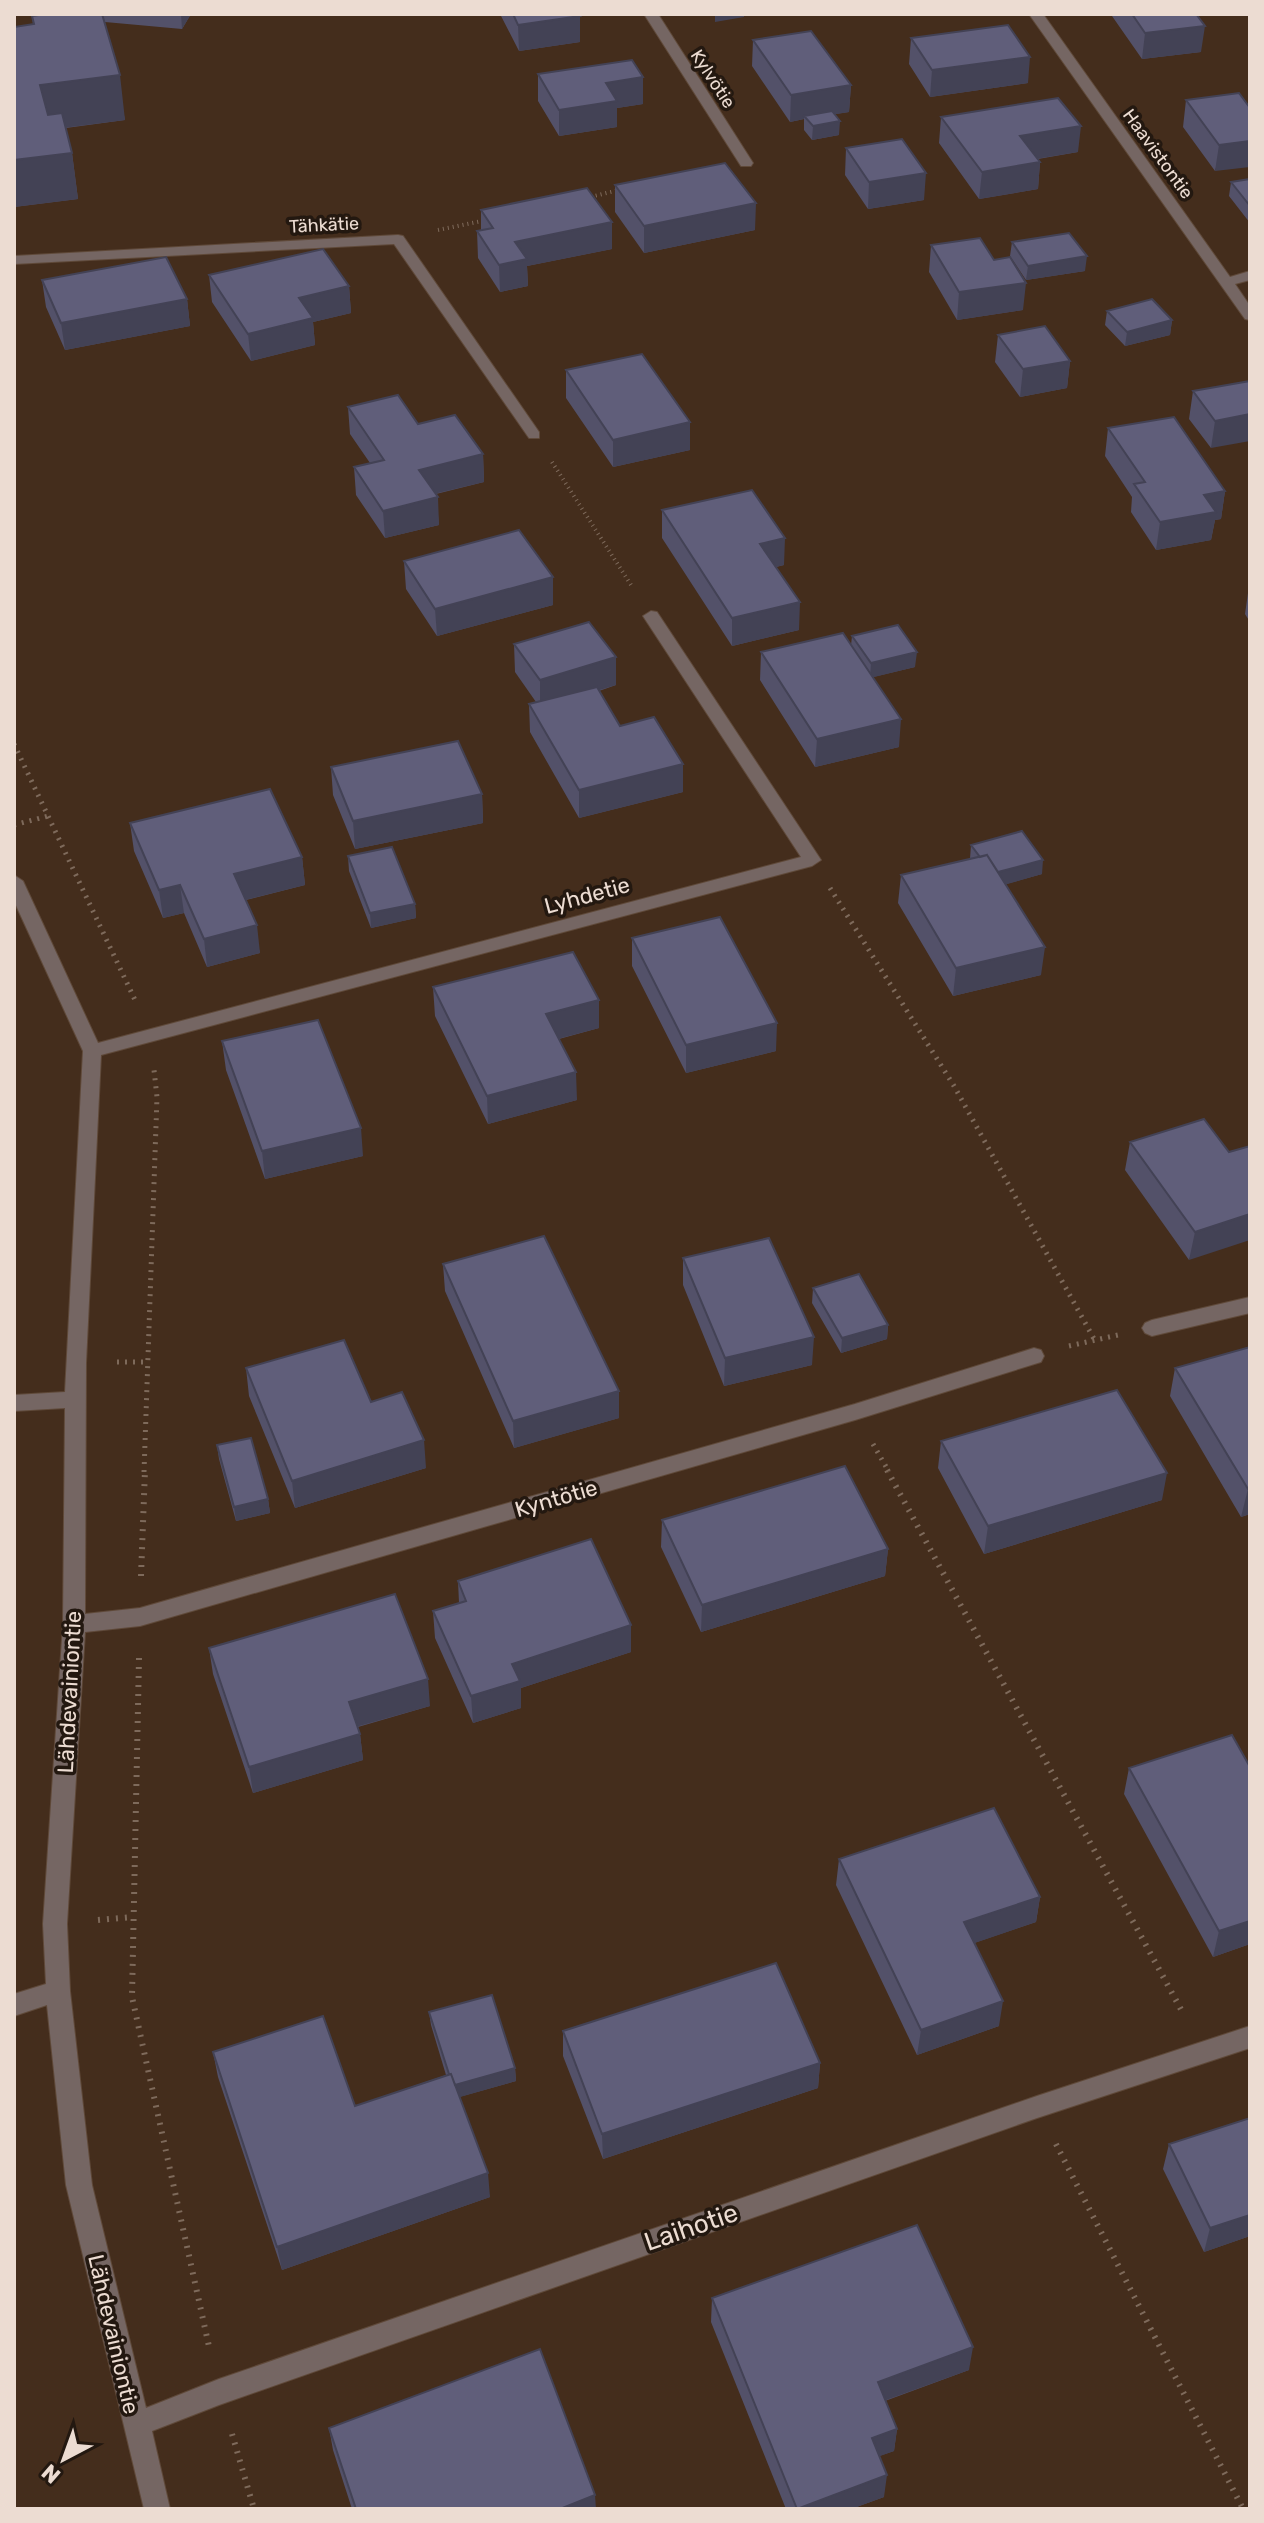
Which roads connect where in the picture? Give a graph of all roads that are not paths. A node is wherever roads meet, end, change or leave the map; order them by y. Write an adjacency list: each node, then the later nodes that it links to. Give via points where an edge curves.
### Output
1 (651, 14): 3 (street, Kylvötie)
2 (1036, 14): 6 (street, Haavistontie)
3 (746, 163)
4 (14, 260): 8 (street, Tähkätie, via 398,239)
5 (1250, 275): 6 (street)
6 (1228, 282): 7 (street, Haavistontie)
7 (1250, 316)
8 (534, 435)
9 (651, 616): 11 (street, Lyhdetie, via 812,860)
10 (14, 881): 11 (street, Lähdevainiontie)
11 (92, 1051): 15 (street, Lähdevainiontie)
12 (1250, 1305): 13 (street)
13 (1152, 1328)
14 (1034, 1356): 17 (street, Kyntötie, via 140,1617)
15 (75, 1399): 16 (street); 17 (street, Lähdevainiontie)
16 (14, 1403)
17 (74, 1624): 18 (street, Lähdevainiontie, via 55,1924)
18 (58, 1991): 19 (street); 21 (street, Lähdevainiontie, via 79,2185)
19 (14, 2005)
20 (1250, 2037): 21 (street, Laihotie)
21 (135, 2425): 22 (street, Lähdevainiontie)
22 (157, 2509)

